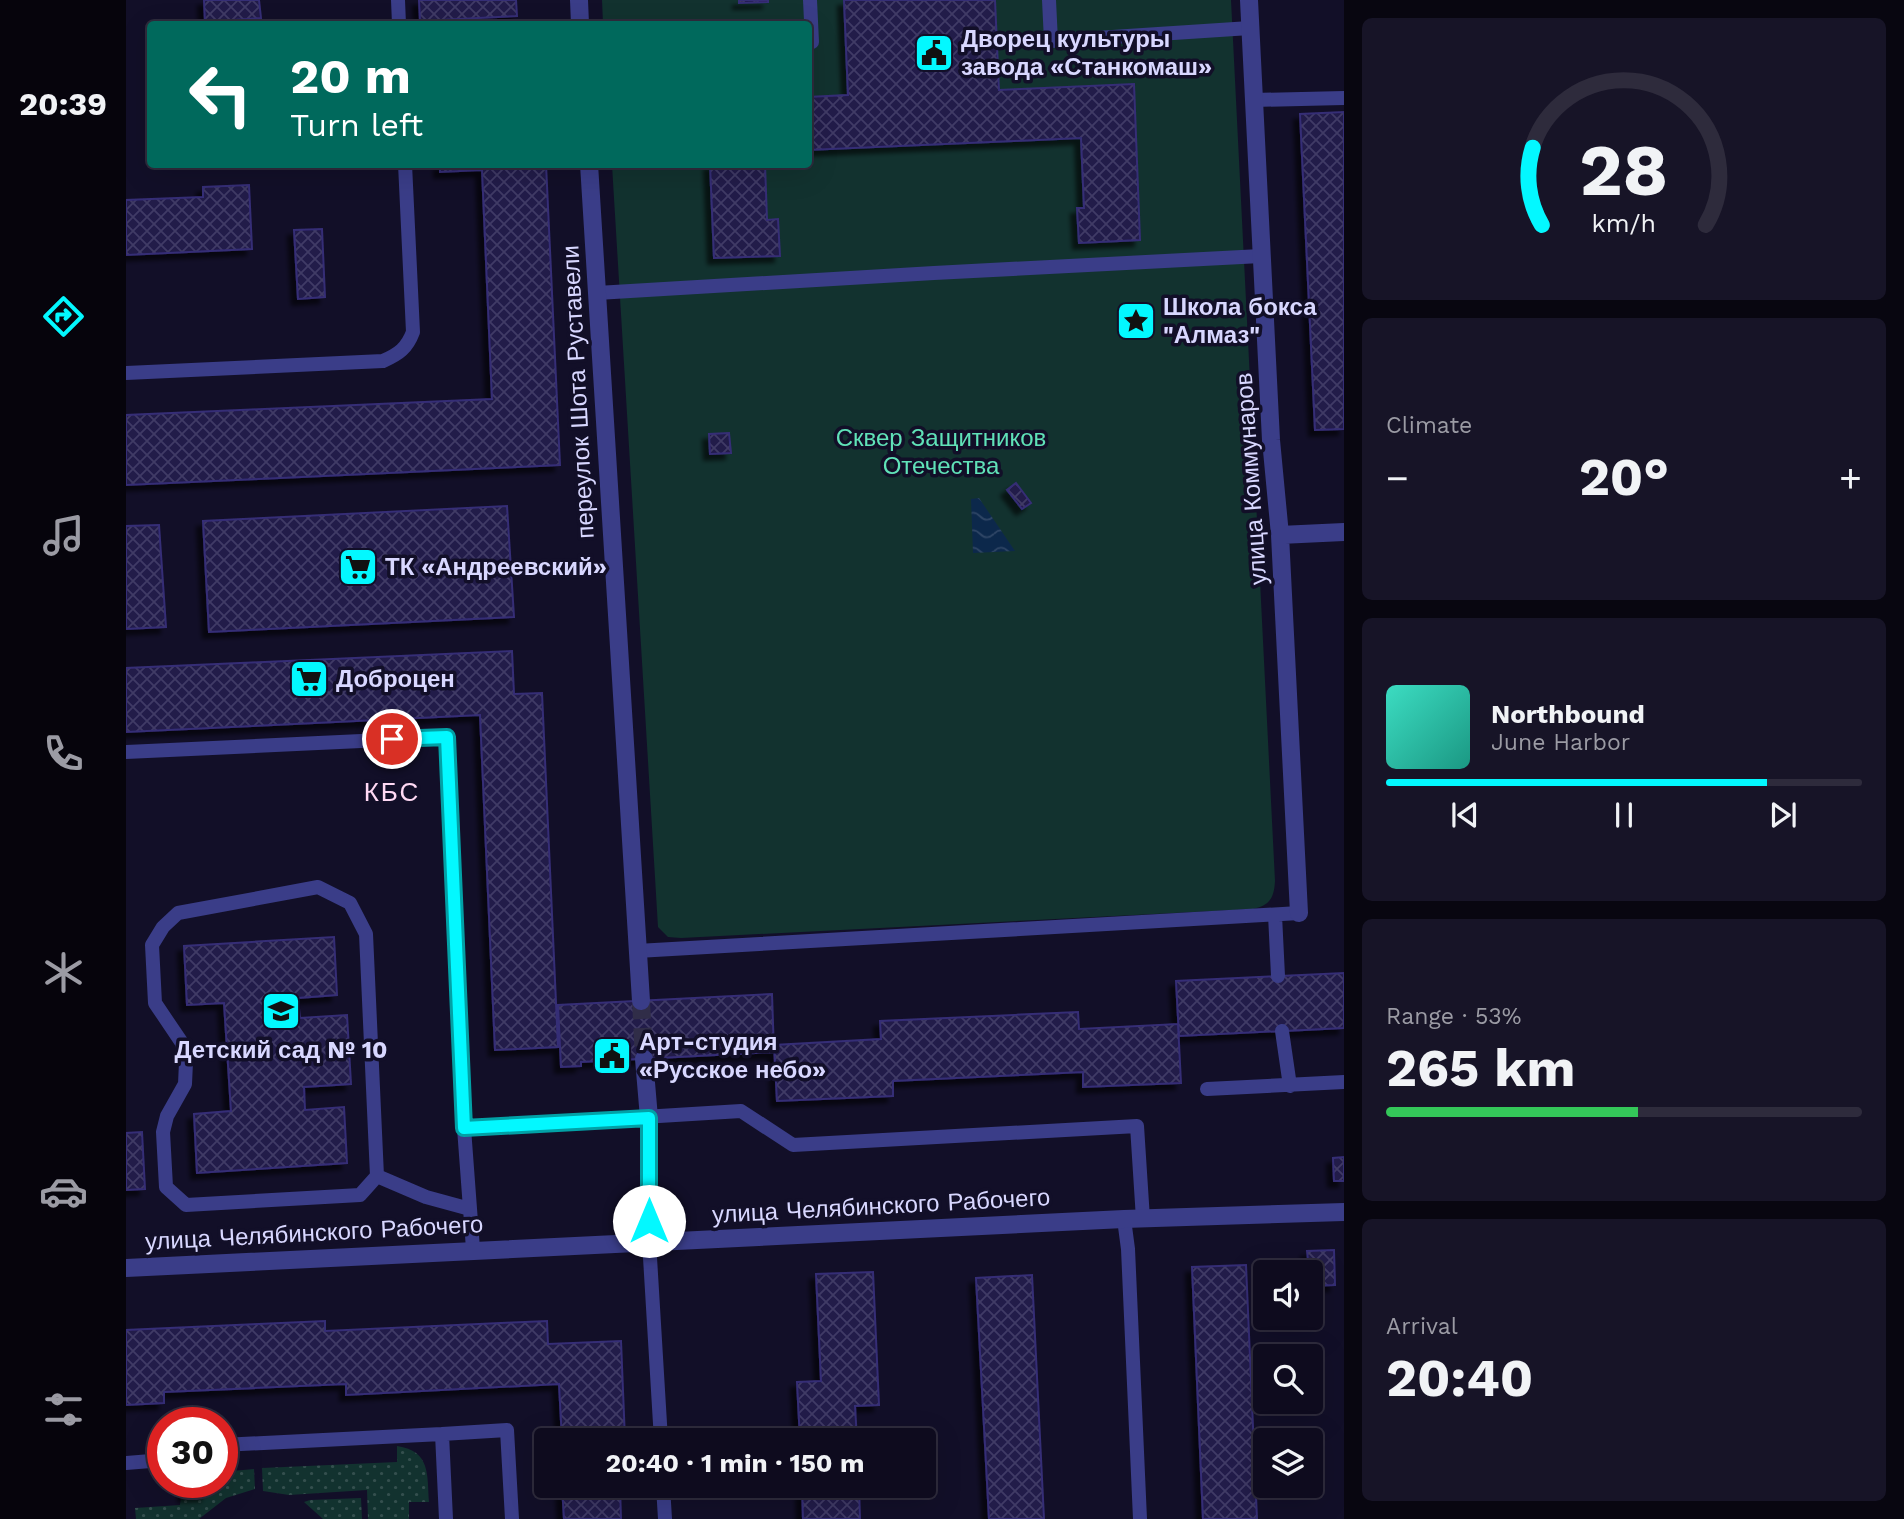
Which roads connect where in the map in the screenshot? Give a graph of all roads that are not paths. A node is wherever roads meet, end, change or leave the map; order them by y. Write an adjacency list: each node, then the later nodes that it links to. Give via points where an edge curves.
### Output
1 (398, 0): 6 (lane)
2 (579, 0): 7 (street)
3 (810, 0): 8 (lane)
4 (1049, 0): 9 (lane, via 1051,41)
5 (1249, 0): 9 (street, улица Коммунаров)
6 (399, 21)
7 (580, 21)
8 (811, 21)
9 (1250, 28): 11 (street, улица Коммунаров)
10 (1344, 98): 11 (lane)
11 (1254, 100): 14 (street, улица Коммунаров)
12 (405, 168): 16 (lane, via 413,332 397,355 383,361)
13 (589, 168): 15 (street, переулок Шота Руставели)
14 (1261, 256): 15 (lane); 18 (street, улица Коммунаров)
15 (597, 293): 22 (street, переулок Шота Руставели)
16 (126, 373)
17 (1344, 532): 18 (street)
18 (1280, 535): 20 (street, улица Коммунаров)
19 (126, 752): 31 (lane, via 447,737)
20 (1299, 913): 21 (lane)
21 (1275, 915): 22 (lane); 23 (lane)
22 (637, 951): 24 (street, переулок Шота Руставели)
23 (1278, 976)
24 (641, 1001)
25 (1282, 1031): 28 (lane)
26 (644, 1059): 30 (street)
27 (1344, 1082): 28 (lane)
28 (1290, 1086): 29 (lane)
29 (1207, 1089)
30 (649, 1118): 31 (lane); 36 (lane, via 740,1111 793,1146 1137,1126); 37 (street)
31 (464, 1128): 33 (lane)
32 (377, 1175): 32 (lane, via 366,934 350,903 318,887 178,913 152,945 155,1003 181,1043 186,1062 186,1084 163,1132 166,1187 186,1205 360,1195); 33 (lane, via 426,1197)
33 (470, 1209): 38 (lane)
34 (1344, 1212): 36 (street, улица Челябинского Рабочего)
35 (1124, 1219): 36 (street, улица Челябинского Рабочего); 37 (street, улица Челябинского Рабочего); 49 (lane)
36 (1143, 1219)
37 (649, 1241): 38 (street, улица Челябинского Рабочего); 40 (lane)
38 (473, 1249): 39 (street, улица Челябинского Рабочего)
39 (126, 1268)
40 (660, 1428)
41 (442, 1434): 42 (lane); 46 (lane); 47 (lane, via 507,1430)
42 (238, 1444)
43 (147, 1461): 44 (lane)
44 (126, 1463)
45 (664, 1498): 48 (lane)
46 (446, 1519)
47 (512, 1519)
48 (665, 1519)
49 (1140, 1519)

